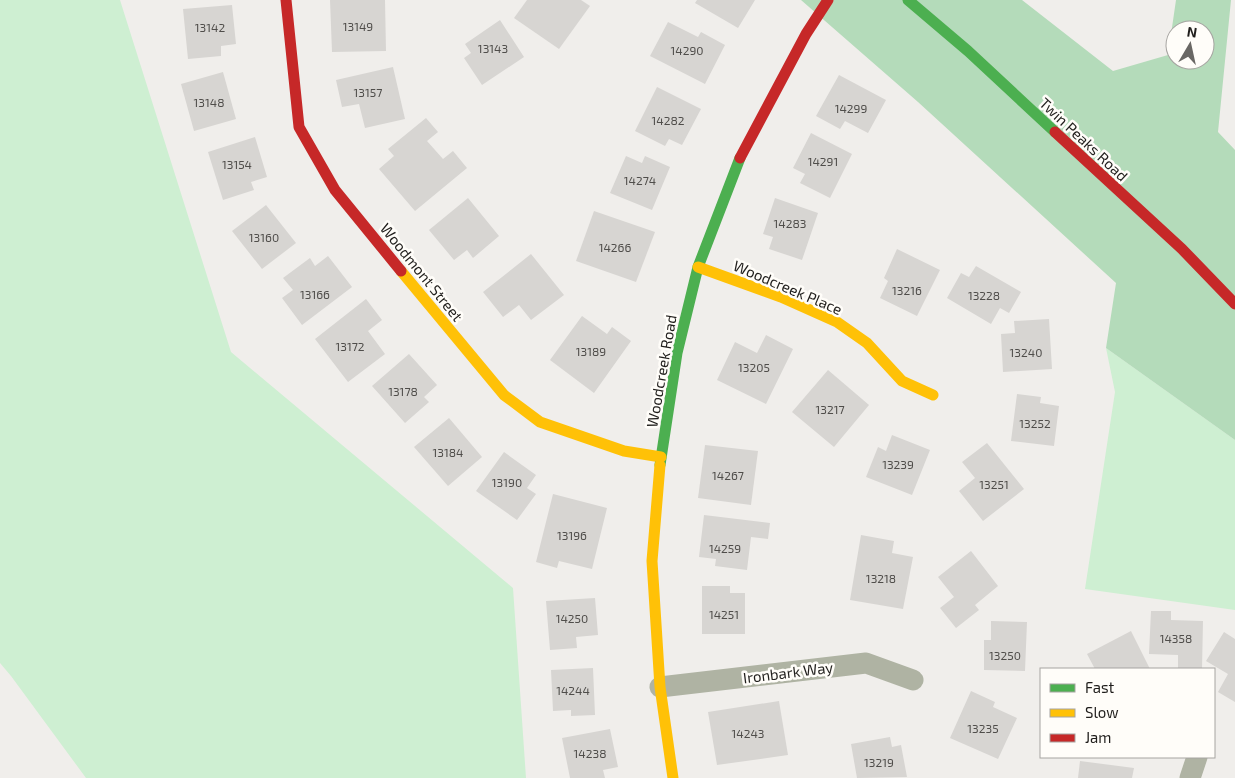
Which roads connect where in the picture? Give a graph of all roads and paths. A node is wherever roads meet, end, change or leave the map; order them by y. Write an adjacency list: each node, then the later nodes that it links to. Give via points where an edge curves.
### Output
1 (286, 0): 7 (street, Woodmont Street, via 299,127 335,190 504,395 540,422 624,451)
2 (828, 0): 4 (street, Woodcreek Road, via 806,34 737,164)
3 (908, 0): 5 (street, Twin Peaks Road, via 968,51 1182,249)
4 (698, 267): 6 (street, Woodcreek Place, via 782,297 837,322 867,343 902,382); 7 (street, Woodcreek Road, via 676,354)
5 (1235, 304)
6 (933, 394)
7 (661, 457): 9 (street, Woodcreek Road, via 652,561)
8 (913, 680): 9 (street, Ironbark Way, via 866,663)
9 (660, 687): 11 (street, Woodcreek Road)
10 (1196, 758): 12 (street)
11 (673, 778)
12 (1190, 778)

